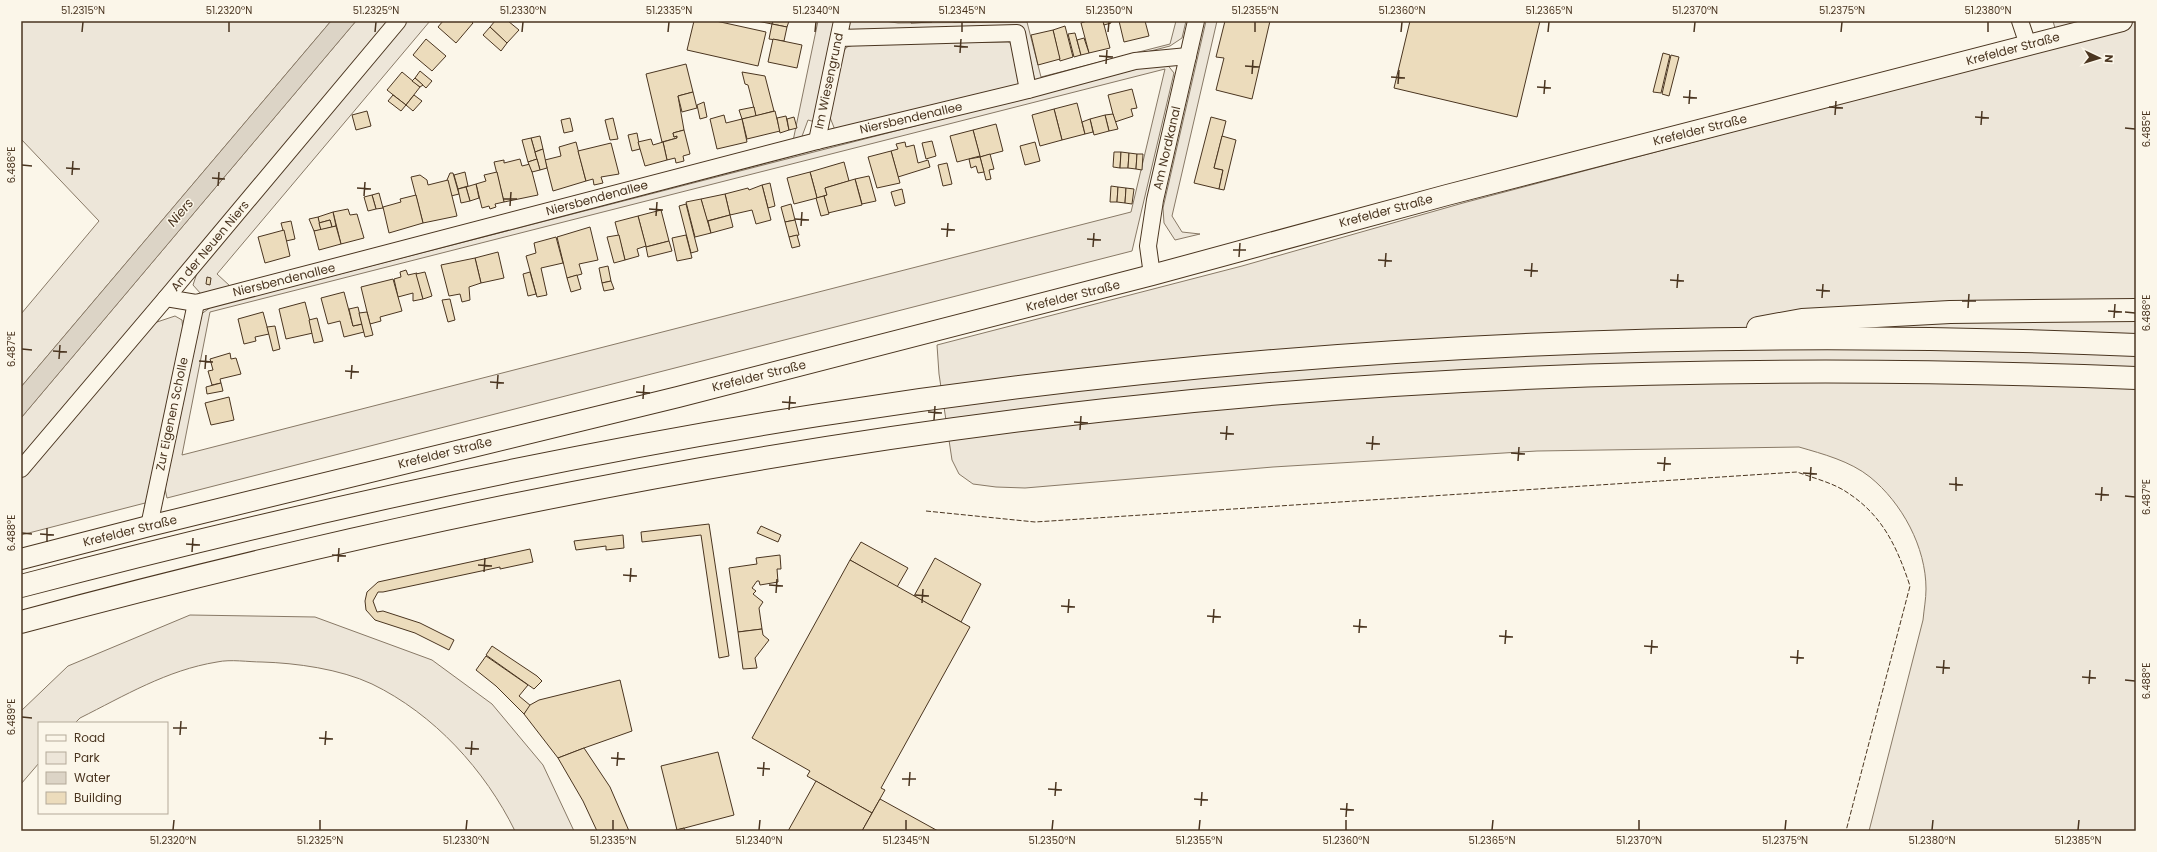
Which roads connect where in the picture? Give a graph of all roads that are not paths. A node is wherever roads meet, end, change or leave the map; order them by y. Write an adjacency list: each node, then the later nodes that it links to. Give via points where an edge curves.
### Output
1 (398, 21): 12 (street, An der Neuen Niers)
2 (842, 21): 6 (street, Im Wiesengrund)
3 (1196, 21): 8 (street, Am Nordkanal)
4 (2020, 21): 7 (street)
5 (2122, 21): 7 (street, Krefelder Straße)
6 (839, 38): 9 (street, via 1017,33); 10 (street, Im Wiesengrund)
7 (2028, 45): 11 (street, Krefelder Straße, via 1446,195)
8 (1188, 56): 9 (street, Niersbendenallee, via 1135,61); 11 (street, Am Nordkanal, via 1152,217 1148,246)
9 (1028, 90): 10 (street, Niersbendenallee)
10 (816, 140): 13 (street, Niersbendenallee)
11 (1152, 276): 21 (street, Krefelder Straße, via 678,397)
12 (166, 298): 13 (street, Niersbendenallee); 20 (street, An der Neuen Niers)
13 (196, 302): 21 (street, Zur Eigenen Scholle)
14 (2136, 310): 15 (highway, via 1981,311 1802,320)
15 (1679, 340): 16 (highway, via 1894,338); 23 (highway, via 1338,355 1147,373 957,395 737,428 520,468 275,522)
16 (2136, 346)
17 (2070, 375): 18 (highway); 19 (highway); 24 (highway, via 1790,371 1618,374 1374,386 1102,410 734,462 466,513 240,565)
18 (2136, 378)
19 (2136, 391)
20 (21, 468)
21 (149, 526): 22 (street, Krefelder Straße)
22 (21, 559)
23 (21, 586)
24 (21, 622)

